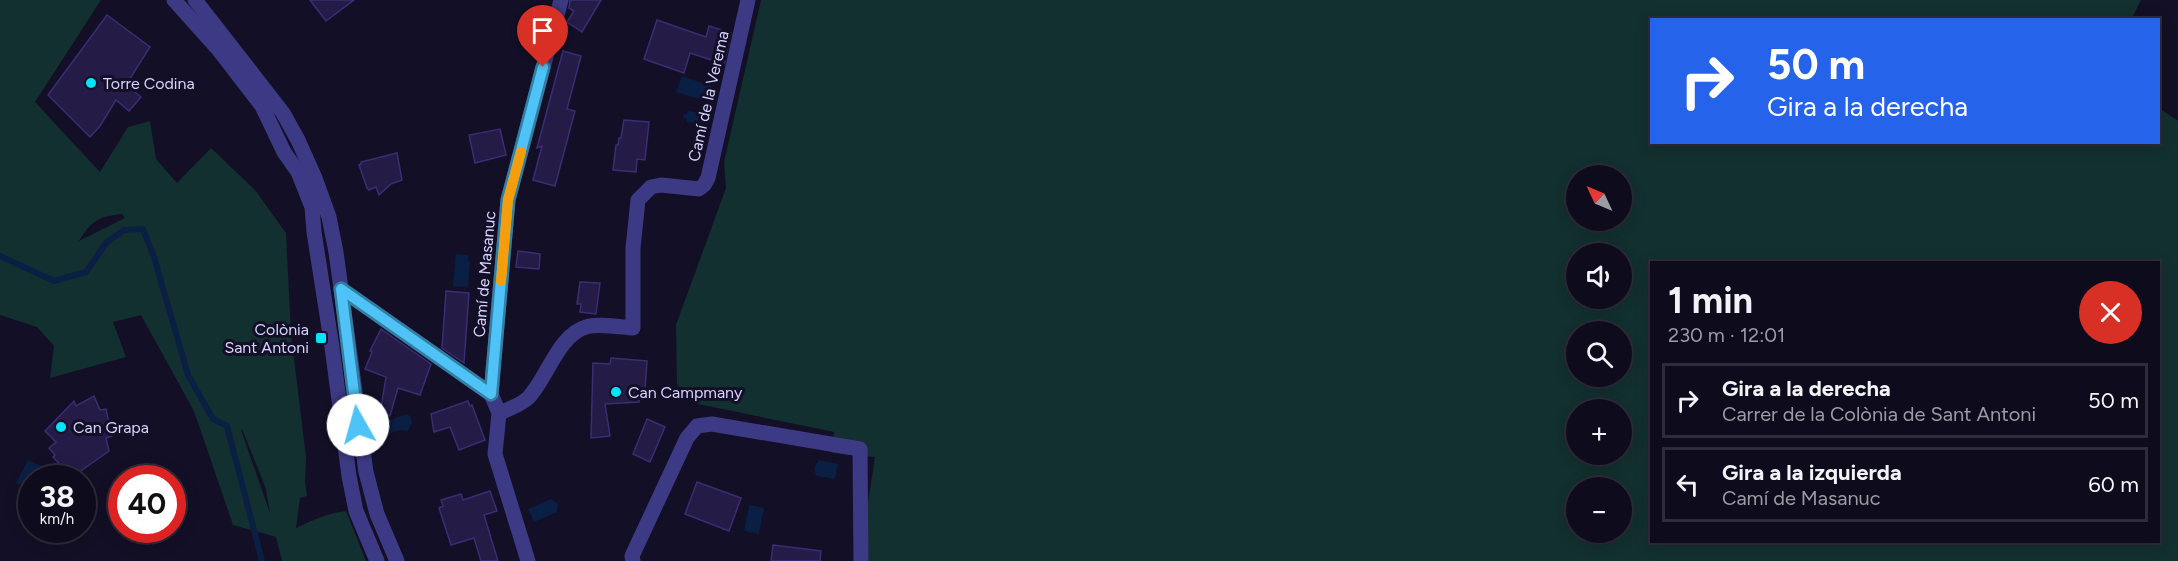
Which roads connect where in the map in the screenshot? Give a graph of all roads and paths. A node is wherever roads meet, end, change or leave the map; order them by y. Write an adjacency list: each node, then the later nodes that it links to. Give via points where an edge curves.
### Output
1 (174, 0): 6 (street)
2 (185, 0): 6 (street, via 216,39)
3 (195, 0): 8 (street, via 283,114 298,140 329,217)
4 (561, 0): 9 (street, Camí de Masanuc, via 508,200)
5 (748, 0): 10 (street, Camí de la Verema, via 708,178 699,189 651,186 638,200 633,248 633,327 587,326 573,333 530,396)
6 (218, 49): 7 (street, via 262,106)
7 (312, 207): 8 (street, via 321,220 332,284); 11 (street, via 349,476 356,511)
8 (341, 289): 9 (street); 12 (street, via 366,471 377,514)
9 (491, 394): 10 (street, Camí de Masanuc)
10 (499, 413): 13 (street, via 495,454)
11 (377, 561)
12 (397, 561)
13 (528, 561)
14 (633, 561): 15 (street, via 687,438 698,426 712,424 860,449)
15 (861, 561)

